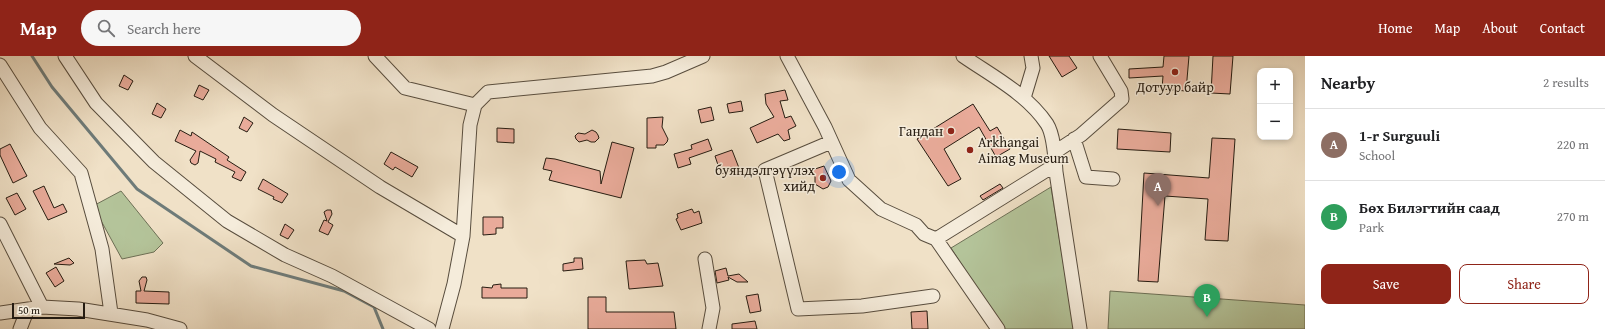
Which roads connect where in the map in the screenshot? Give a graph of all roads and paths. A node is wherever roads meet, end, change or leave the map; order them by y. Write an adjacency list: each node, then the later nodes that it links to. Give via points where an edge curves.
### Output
1 (65, 56): 29 (street, via 96,103 154,162 227,221 284,255 332,276)
2 (195, 56): 18 (street, via 273,115 380,187)
3 (375, 56): 11 (street, via 405,88)
4 (703, 56): 11 (street, via 652,76 488,92)
5 (787, 56): 13 (street)
6 (964, 56): 10 (street)
7 (1031, 56): 10 (street, via 1033,68)
8 (1100, 56): 12 (street, via 1122,91 1122,99)
9 (0, 65): 25 (street, via 40,128 80,173 102,249)
10 (1024, 98): 14 (street, via 1047,124)
11 (475, 105): 18 (street, via 470,126)
12 (1074, 139): 14 (street); 16 (street, via 1086,177)
13 (832, 142): 19 (street, via 849,180 864,195 881,209 916,225 924,234); 21 (street, via 765,170 798,309 862,306)
14 (1055, 152): 15 (street)
15 (1056, 172): 19 (street, via 1047,170); 33 (street)
16 (1112, 179)
17 (0, 224): 22 (street)
18 (463, 236): 30 (street)
19 (936, 239): 32 (street)
20 (705, 259): 31 (street, via 713,308)
21 (933, 296)
22 (42, 307): 23 (street); 25 (street)
23 (27, 311): 24 (street); 27 (street)
24 (0, 313)
25 (111, 314): 26 (street)
26 (145, 325): 28 (street)
27 (20, 329)
28 (180, 329)
29 (429, 329)
30 (442, 329)
31 (710, 329)
32 (998, 329)
33 (1080, 329)

